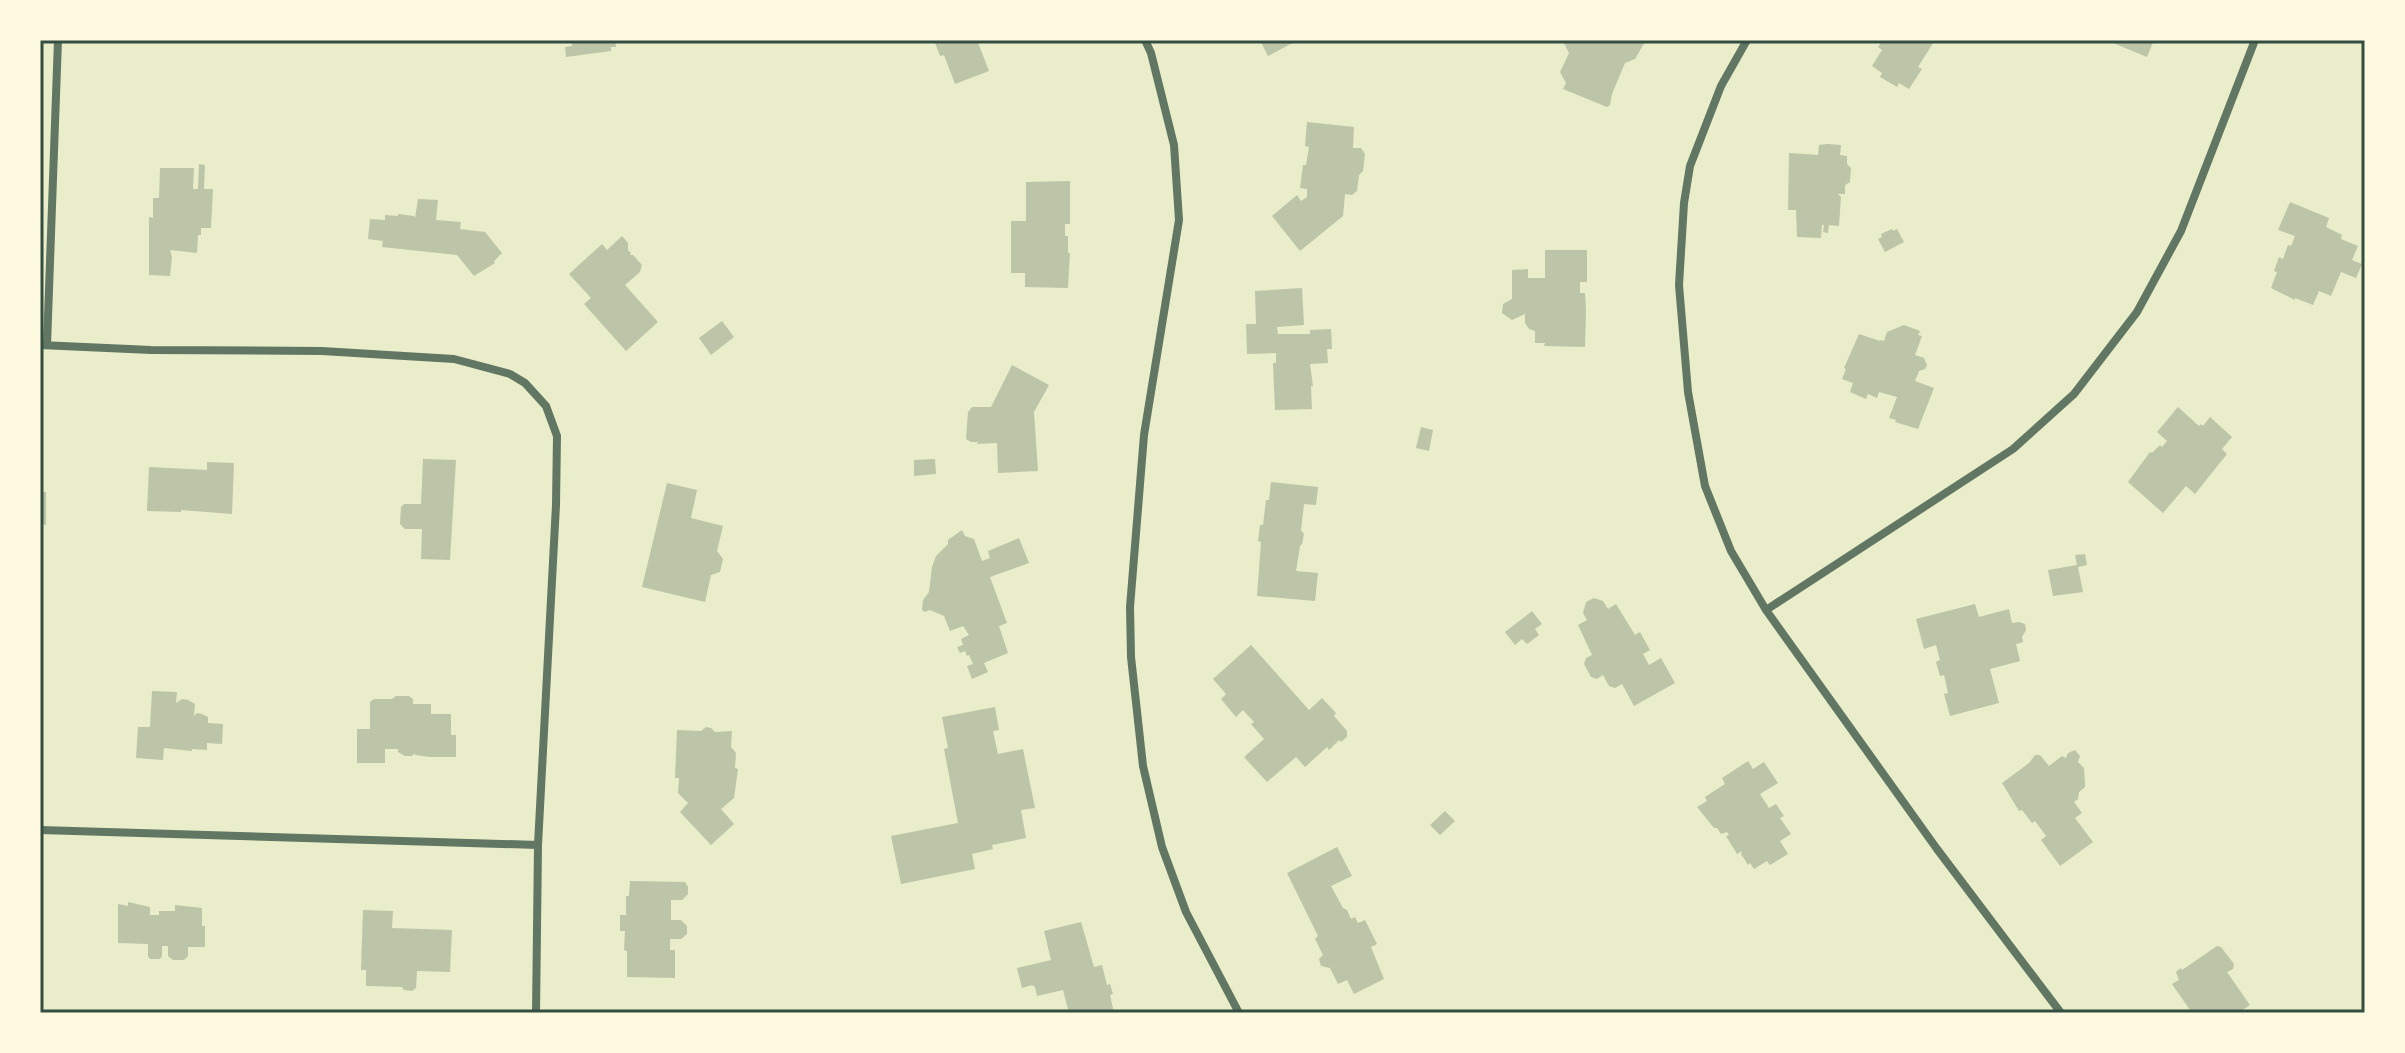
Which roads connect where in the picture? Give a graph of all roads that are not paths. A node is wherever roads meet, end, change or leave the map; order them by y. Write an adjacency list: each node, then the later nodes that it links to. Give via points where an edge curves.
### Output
1 (58, 40): 5 (street)
2 (1145, 40): 10 (street, via 1174,145 1179,220 1144,435 1131,657 1143,766 1162,847 1186,912)
3 (1747, 40): 6 (street, via 1721,86 1690,166 1679,285 1688,392 1705,486 1731,551)
4 (2255, 40): 6 (street, via 2181,231 2137,312 2074,394 2013,449)
5 (44, 345): 8 (street, via 454,359 525,383 546,406 557,436)
6 (1766, 610): 11 (street)
7 (40, 830): 8 (street)
8 (538, 845): 9 (street)
9 (536, 1013)
10 (1239, 1013)
11 (2061, 1013)

